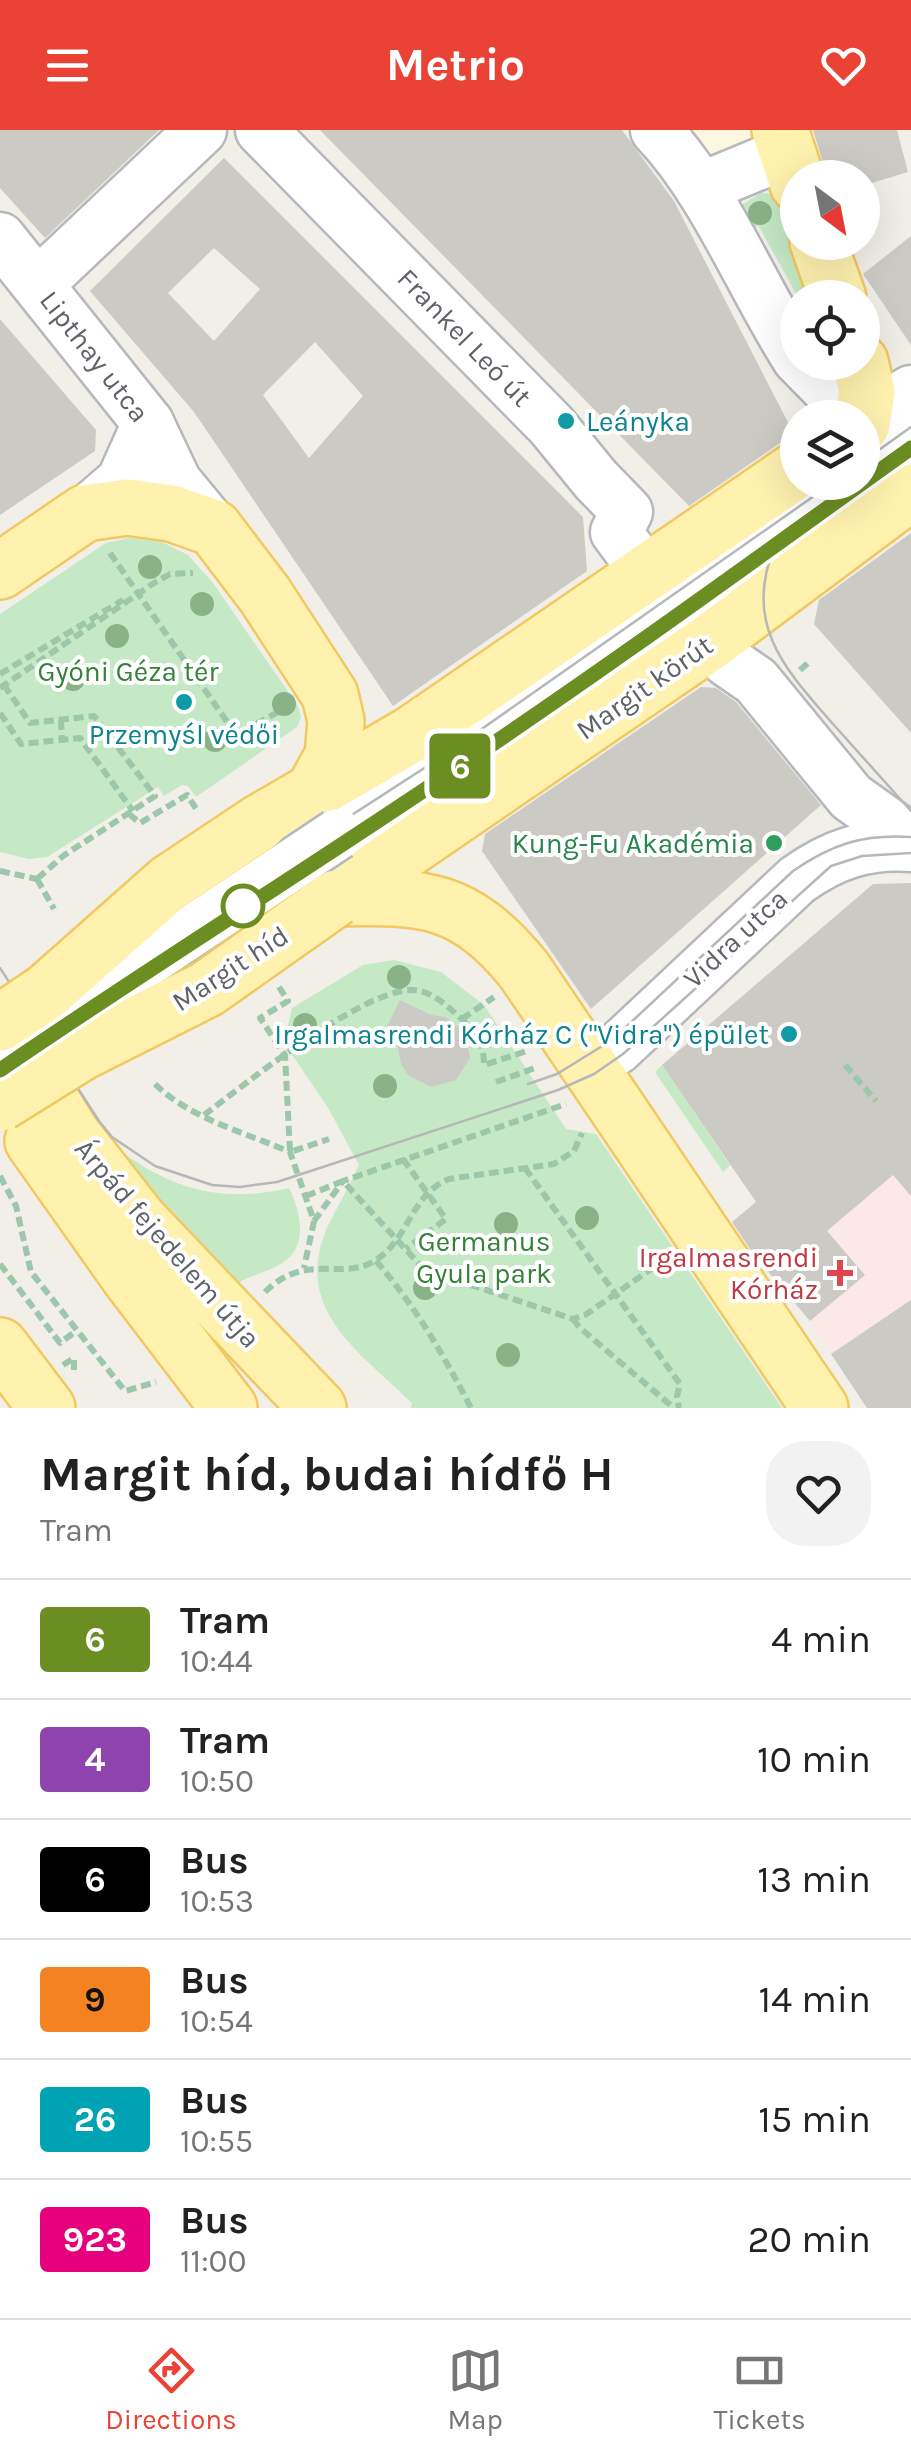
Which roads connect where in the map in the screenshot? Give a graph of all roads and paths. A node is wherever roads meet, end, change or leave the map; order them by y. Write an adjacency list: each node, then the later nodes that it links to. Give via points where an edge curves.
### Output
1 (200, 130): 7 (street)
2 (262, 130): 21 (street, Frankel Leó út, via 551,425 627,512 616,532)
3 (656, 130): 5 (street)
4 (788, 156): 5 (street)
5 (702, 188): 8 (street)
6 (0, 238): 7 (street, Lipthay utca)
7 (39, 284): 13 (street, Lipthay utca)
8 (780, 327)
9 (818, 380): 11 (street)
10 (911, 391): 12 (street)
11 (838, 400)
12 (880, 412)
13 (148, 423): 19 (street, via 122,481); 20 (street, Lipthay utca, via 176,482)
14 (911, 436): 15 (street)
15 (880, 458)
16 (780, 481): 36 (main road, via 412,734)
17 (911, 492): 36 (main road, Margit körút, via 710,642)
18 (821, 500): 36 (street, Margit körút)
19 (85, 514): 20 (main road, via 127,507); 22 (main road)
20 (214, 528): 36 (main road, via 330,696)
21 (633, 556)
22 (0, 571)
23 (137, 594): 27 (path); 28 (path); 29 (path, via 232,729 245,730)
24 (727, 661): 35 (street, via 756,680 852,797)
25 (808, 663): 26 (path)
26 (800, 670)
27 (0, 674)
28 (2, 686): 31 (path, via 30,722)
29 (303, 698)
30 (0, 714): 32 (path, via 22,744)
31 (60, 720): 32 (path); 34 (path, via 94,716 155,796)
32 (62, 740): 34 (path, via 80,738)
33 (197, 810): 34 (path, via 186,796 140,823)
34 (131, 812): 38 (path)
35 (903, 841): 46 (street, Vidra utca, via 824,860 618,1048)
36 (342, 849): 43 (main road, Margit híd, bridge, via 207,989); 43 (main road, bridge, via 169,882); 46 (main road, via 406,896 456,909 504,946 524,970)
37 (0, 871): 38 (path)
38 (37, 880): 39 (path)
39 (54, 910)
40 (503, 991): 42 (path)
41 (284, 996): 44 (path, via 288,1001 260,1018)
42 (462, 1019): 44 (path, via 438,998 412,990 381,996); 46 (path, via 480,1038 484,1066 527,1050)
43 (16, 1051): 74 (main road, Árpád fejedelem útja, via 130,1278); 75 (main road, Árpád fejedelem útja, via 139,1220)
44 (284, 1055): 50 (path); 53 (path)
45 (846, 1066): 49 (path)
46 (562, 1072): 47 (path); 54 (path); 78 (main road)
47 (496, 1082)
48 (155, 1084): 50 (path)
49 (876, 1101)
50 (204, 1115): 53 (path)
51 (584, 1124): 55 (path, via 565,1160)
52 (330, 1139): 53 (path)
53 (290, 1152): 61 (path)
54 (403, 1159): 57 (path); 58 (path)
55 (525, 1168): 58 (path, via 448,1179); 68 (path)
56 (0, 1176): 60 (path)
57 (343, 1181): 61 (path); 62 (path); 63 (path)
58 (425, 1192): 63 (path); 64 (path, via 446,1220)
59 (0, 1194): 60 (path)
60 (11, 1195): 70 (path, via 31,1272)
61 (306, 1196): 62 (path)
62 (314, 1221): 66 (path, via 304,1268)
63 (397, 1239): 64 (path); 66 (path)
64 (406, 1249): 69 (path, via 432,1277)
65 (677, 1251): 68 (path)
66 (376, 1261): 76 (path, via 435,1338)
67 (0, 1264): 70 (path, via 60,1343)
68 (616, 1293): 69 (path); 77 (path, via 680,1384)
69 (574, 1319): 77 (path)
70 (76, 1331): 72 (path)
71 (0, 1346): 73 (main road)
72 (125, 1391)
73 (47, 1408)
74 (229, 1408)
75 (318, 1408)
76 (471, 1408)
77 (676, 1408)
78 (820, 1408)

